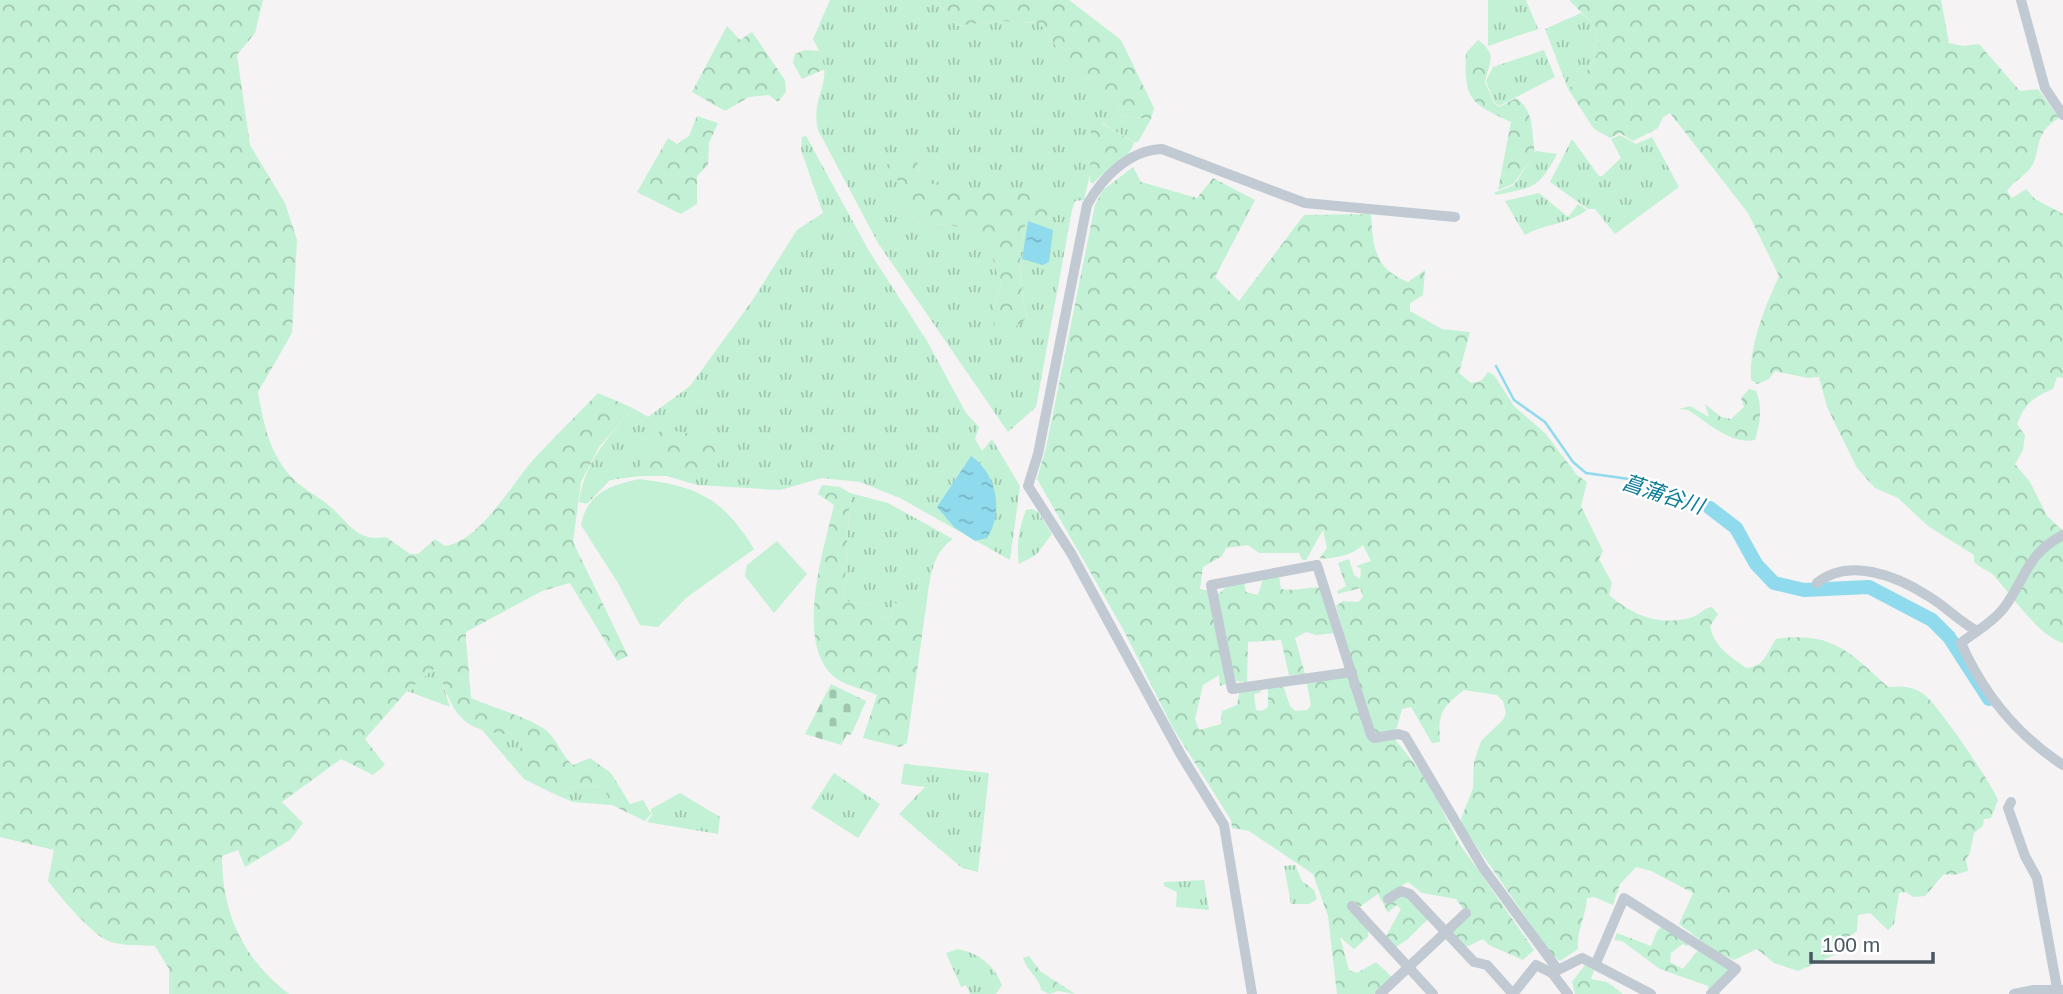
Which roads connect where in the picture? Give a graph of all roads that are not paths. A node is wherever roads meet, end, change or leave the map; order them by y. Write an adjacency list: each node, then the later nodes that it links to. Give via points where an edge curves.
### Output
1 (2021, 0): 2 (street, via 2045,88)
2 (2063, 115)
3 (1455, 217): 20 (street, via 1305,203 1162,149 1143,152 1114,170 1101,181 1087,205 1028,486 1060,534 1224,825)
4 (2063, 534): 6 (street, via 2032,558 2001,611)
5 (1817, 583): 6 (street, via 1844,570 1885,575 1929,596)
6 (1977, 631): 8 (street, via 1961,643 1973,671 2033,744)
7 (1352, 672): 7 (street, via 1317,565 1211,585 1232,689); 14 (street, via 1371,734 1374,738 1405,736 1483,868)
8 (2063, 765)
9 (2011, 803): 19 (street, via 2008,808 2037,878)
10 (1388, 899): 13 (street, via 1405,891)
11 (1352, 906): 17 (street)
12 (1466, 913): 13 (street)
13 (1446, 931): 17 (street); 23 (street)
14 (1545, 953): 16 (street); 18 (street)
15 (1596, 963): 18 (street, via 1575,959); 25 (street); 26 (street, via 1624,898 1736,969)
16 (1536, 964): 18 (street); 23 (street)
17 (1408, 968): 21 (street); 22 (street)
18 (1555, 972): 24 (street)
19 (2060, 989): 27 (street)
20 (1252, 994)
21 (1380, 994)
22 (1433, 994)
23 (1513, 994)
24 (1568, 994)
25 (1651, 994)
26 (1711, 994)
27 (2014, 994)

